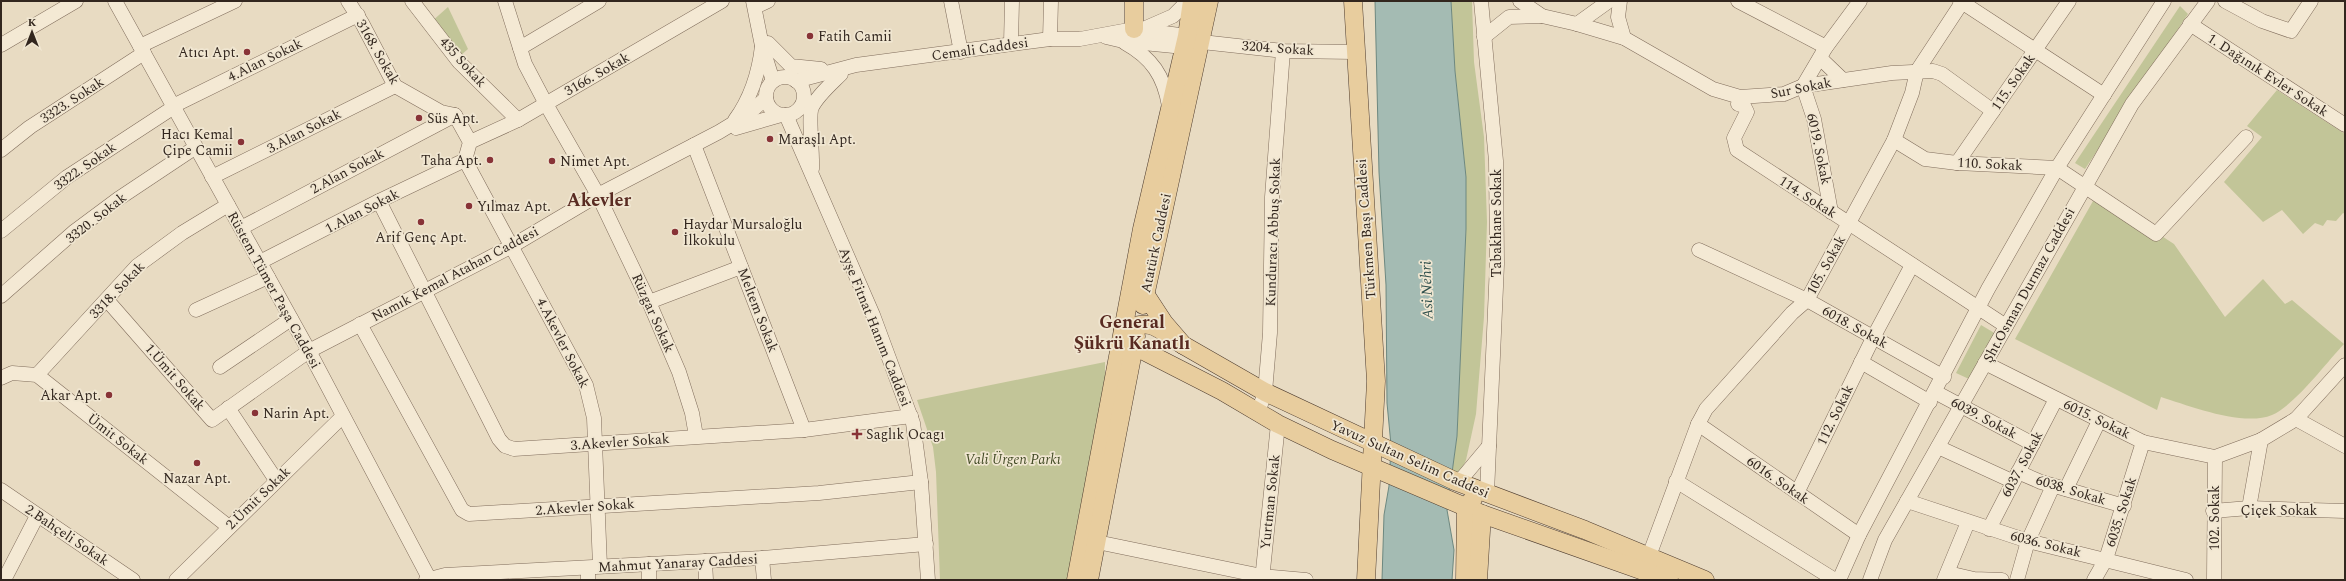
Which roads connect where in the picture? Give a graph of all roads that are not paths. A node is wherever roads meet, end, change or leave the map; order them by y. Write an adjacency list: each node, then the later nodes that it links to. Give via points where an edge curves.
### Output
1 (76, 1): 42 (street)
2 (115, 1): 44 (street, Rüstem Tümer Paşa Caddesi)
3 (235, 1): 44 (street, 3323. Sokak)
4 (348, 1): 31 (street, 3168. Sokak)
5 (412, 1): 66 (street, 435 Sokak, via 459,62)
6 (505, 1): 43 (street, Rüzgar Sokak)
7 (599, 1): 43 (street)
8 (722, 1): 58 (street, 3166. Sokak)
9 (768, 1): 30 (street)
10 (951, 1): 47 (street)
11 (1012, 1): 41 (street)
12 (1051, 1): 38 (street)
13 (1134, 1): 35 (main road)
14 (1188, 1): 35 (street, Cemali Caddesi, via 1173,16)
15 (1192, 1): 39 (main road, Atatürk Caddesi)
16 (1209, 1): 39 (main road, Atatürk Caddesi)
17 (1353, 1): 48 (main road, Türkmen Başı Caddesi)
18 (1481, 1): 36 (street, Tabakhane Sokak)
19 (1520, 1): 32 (street, Sur Sokak)
20 (1609, 1): 33 (street)
21 (1620, 1): 37 (street, via 1618,17)
22 (1738, 1): 49 (street)
23 (1860, 1): 49 (street)
24 (1961, 1): 45 (street); 51 (street, 105. Sokak)
25 (2069, 1): 45 (street, 115. Sokak)
26 (2164, 1): 56 (street)
27 (2208, 1): 34 (street, Şht.Osman Durmaz Caddesi)
28 (2225, 1): 29 (street, via 2262,21 2291,31)
29 (2311, 1)
30 (755, 9): 40 (street, Ayşe Fitnat Hanım Caddesi)
31 (358, 15): 54 (street, 3168. Sokak); 61 (street, 4.Alan Sokak)
32 (1542, 16): 33 (street, Sur Sokak); 36 (street, Sur Sokak, via 1509,17)
33 (1577, 24): 37 (street, Sur Sokak)
34 (2190, 24): 68 (street, 1. Dağınık Evler Sokak); 81 (street, Şht.Osman Durmaz Caddesi, via 2132,104)
35 (1133, 34): 38 (street, Cemali Caddesi); 39 (street, Cemali Caddesi); 39 (street, Cemali Caddesi); 63 (street, via 1141,52 1154,65 1167,92)
36 (1484, 37): 136 (street, Tabakhane Sokak, via 1496,169 1497,264)
37 (1624, 38): 55 (street, Sur Sokak, via 1713,89 1740,97 1784,94)
38 (1050, 39): 41 (street, Cemali Caddesi)
39 (1191, 41): 46 (street, 3204. Sokak); 63 (main road, Atatürk Caddesi); 96 (main road, Atatürk Caddesi, via 1172,167)
40 (765, 44): 50 (street, via 791,66); 52 (street, Ayşe Fitnat Hanım Caddesi); 67 (street, via 751,90)
41 (1012, 44): 47 (street, Cemali Caddesi)
42 (1, 45)
43 (520, 48): 58 (street, Rüzgar Sokak, via 525,64)
44 (142, 49): 61 (street, Rüstem Tümer Paşa Caddesi); 75 (street, 3323. Sokak)
45 (2035, 50): 56 (street); 62 (street, 115. Sokak)
46 (1283, 51): 48 (street, 3204. Sokak); 118 (street, Kunduracı Abbuş Sokak, via 1272,197 1270,333)
47 (961, 52): 50 (street, Cemali Caddesi)
48 (1355, 52): 140 (main road, Türkmen Başı Caddesi, via 1376,380)
49 (1823, 52): 53 (street); 55 (street)
50 (847, 69): 52 (street, Cemali Caddesi); 59 (street, Cemali Caddesi); 79 (street, via 812,108)
51 (1917, 70): 53 (street, Sur Sokak); 62 (street, Sur Sokak, via 1942,74); 71 (street, 105. Sokak, via 1912,92)
52 (785, 80): 57 (street, via 766,92); 59 (street, Ayşe Fitnat Hanım Caddesi, via 802,89)
53 (1843, 80): 55 (street, Sur Sokak)
54 (395, 86): 65 (street, 3168. Sokak, via 441,112); 80 (street, 3.Alan Sokak)
55 (1803, 86): 85 (street, 6019. Sokak, via 1814,119)
56 (2104, 95): 78 (street)
57 (766, 98): 64 (street, Ayşe Fitnat Hanım Caddesi, via 771,109); 67 (street, Namık Kemal Atahan Caddesi)
58 (546, 104): 66 (street, 3166. Sokak); 82 (street, Rüzgar Sokak)
59 (801, 104): 64 (street); 79 (street, Ayşe Fitnat Hanım Caddesi)
60 (1738, 104): 85 (street, 114. Sokak, via 1744,106 1747,112 1734,138 1737,150)
61 (173, 106): 74 (street, Rüstem Tümer Paşa Caddesi); 88 (street, 3322. Sokak, via 67,177)
62 (1993, 111): 77 (street, 115. Sokak)
63 (1170, 112): 106 (main road, Atatürk Caddesi, via 1142,229)
64 (783, 115): 70 (street, Namık Kemal Atahan Caddesi); 79 (street, Ayşe Fitnat Hanım Caddesi)
65 (454, 116): 72 (street); 87 (street, 2.Alan Sokak)
66 (518, 120): 72 (street, 3166. Sokak)
67 (732, 124): 70 (street, Namık Kemal Atahan Caddesi)
68 (2345, 125)
69 (2246, 137): 81 (street, 110. Sokak, via 2156,234)
70 (707, 139): 73 (street, Namık Kemal Atahan Caddesi)
71 (1894, 140): 77 (street, 110. Sokak, via 1925,159); 86 (street, 105. Sokak)
72 (470, 142): 76 (street)
73 (694, 145): 82 (street, Namık Kemal Atahan Caddesi); 93 (street, Meltem Sokak)
74 (196, 147): 80 (street, Rüstem Tümer Paşa Caddesi); 97 (street, 3320. Sokak, via 75,231)
75 (1, 150)
76 (465, 160): 83 (street, 1.Alan Sokak); 89 (street)
77 (1957, 163): 78 (street, 110. Sokak)
78 (2057, 168): 81 (street, 110. Sokak); 101 (street)
79 (812, 171): 124 (street, Ayşe Fitnat Hanım Caddesi, via 873,316)
80 (212, 177): 84 (street, Rüstem Tümer Paşa Caddesi)
81 (2086, 185): 105 (street, Şht.Osman Durmaz Caddesi)
82 (598, 195): 89 (street, Namık Kemal Atahan Caddesi); 100 (street, Rüzgar Sokak)
83 (379, 201): 91 (street, 1.Alan Sokak); 95 (street, 3.Akevler Sokak)
84 (228, 205): 87 (street, Rüstem Tümer Paşa Caddesi); 98 (street, 3318. Sokak, via 182,233 137,266)
85 (1831, 212): 86 (street, 114. Sokak)
86 (1850, 223): 92 (street, 114. Sokak); 99 (street, 105. Sokak)
87 (241, 228): 91 (street, Rüstem Tümer Paşa Caddesi)
88 (1, 231)
89 (512, 246): 95 (street, Namık Kemal Atahan Caddesi); 134 (street, 4.Akevler Sokak, via 586,385 594,418)
90 (1699, 250): 99 (street, 6018. Sokak)
91 (260, 262): 94 (street, Rüstem Tümer Paşa Caddesi)
92 (1912, 265): 101 (street, 114. Sokak); 107 (street, 112. Sokak)
93 (741, 267): 100 (street); 130 (street, Meltem Sokak)
94 (268, 277): 102 (street); 103 (street, Rüstem Tümer Paşa Caddesi)
95 (425, 290): 104 (street, Namık Kemal Atahan Caddesi); 134 (street, 3.Akevler Sokak, via 471,385 505,446 514,449)
96 (1145, 294): 106 (main road, Atatürk Caddesi); 108 (main road, Yavuz Sultan Selim Caddesi, via 1164,323)
97 (1, 296)
98 (107, 300): 115 (street, 3318. Sokak); 122 (street, 1.Ümit Sokak, via 212,420)
99 (1807, 300): 107 (street, 6018. Sokak); 129 (street, 105. Sokak, via 1718,394 1706,408)
100 (649, 302): 131 (street, Rüzgar Sokak, via 679,372 692,413)
101 (1978, 308): 105 (street, 114. Sokak); 116 (street)
102 (196, 310)
103 (291, 319): 110 (street, Rüstem Tümer Paşa Caddesi); 114 (street)
104 (360, 324): 110 (street, Namık Kemal Atahan Caddesi); 151 (street, 2.Akevler Sokak, via 462,510 468,514)
105 (2006, 326): 112 (street, Şht.Osman Durmaz Caddesi)
106 (1131, 327): 108 (main road, via 1149,324); 109 (main road, Yavuz Sultan Selim Caddesi); 182 (main road, Atatürk Caddesi)
107 (1874, 336): 111 (street, 112. Sokak); 116 (street, 6018. Sokak)
108 (1183, 345): 118 (main road, Yavuz Sultan Selim Caddesi)
109 (1134, 346): 123 (main road, Yavuz Sultan Selim Caddesi, via 1222,391); 163 (main road)
110 (309, 351): 122 (street, 1.Ümit Sokak); 125 (street, Rüstem Tümer Paşa Caddesi)
111 (1861, 362): 119 (street, 6039. Sokak); 149 (street, 112. Sokak)
112 (1985, 363): 120 (street, 6015. Sokak); 121 (street, Şht.Osman Durmaz Caddesi)
113 (2345, 365): 126 (street)
114 (220, 367)
115 (37, 375): 117 (street, via 12,373); 159 (street, Ümit Sokak)
116 (1944, 377): 119 (street)
117 (1, 378)
118 (1265, 392): 123 (street, Kunduracı Abbuş Sokak); 140 (main road, Yavuz Sultan Selim Caddesi)
119 (1933, 397): 121 (street, 6039. Sokak); 161 (street)
120 (2056, 399): 127 (street, 6015. Sokak); 135 (street, 6037. Sokak)
121 (1961, 406): 135 (street, 6039. Sokak); 138 (street, Şht.Osman Durmaz Caddesi)
122 (228, 408): 142 (street)
123 (1258, 413): 128 (main road, Yavuz Sultan Selim Caddesi)
124 (911, 416): 130 (street, 3.Akevler Sokak); 144 (street, Ayşe Fitnat Hanım Caddesi)
125 (342, 417): 142 (street, 2.Ümit Sokak); 174 (street, Rüstem Tümer Paşa Caddesi)
126 (2296, 419): 132 (street); 137 (street)
127 (2099, 421): 133 (street, 6015. Sokak); 146 (street)
128 (1278, 424): 140 (main road, Yavuz Sultan Selim Caddesi); 173 (street, Yurtman Sokak)
129 (1698, 424): 143 (street, 105. Sokak); 149 (street, 6016. Sokak)
130 (804, 430): 131 (street, 3.Akevler Sokak)
131 (696, 436): 134 (street, 3.Akevler Sokak)
132 (2261, 440): 139 (street); 154 (street)
133 (2143, 442): 139 (street, 6015. Sokak); 152 (street, 6035. Sokak)
134 (596, 443): 151 (street, 4.Akevler Sokak)
135 (2033, 444): 141 (street, 6037. Sokak)
136 (1489, 446): 145 (street); 148 (street, Tabakhane Sokak)
137 (2345, 446)
138 (1938, 447): 141 (street, 6038. Sokak); 150 (street, Şht.Osman Durmaz Caddesi)
139 (2215, 457): 155 (street, 102. Sokak)
140 (1377, 458): 145 (main road, Yavuz Sultan Selim Caddesi); 153 (main road, Yavuz Sultan Selim Caddesi); 185 (main road, Türkmen Başı Caddesi)
141 (2015, 476): 146 (street, 6038. Sokak); 160 (street, 6037. Sokak)
142 (276, 480): 159 (street, 2.Ümit Sokak)
143 (1676, 481): 165 (street, 105. Sokak); 190 (street)
144 (921, 482): 151 (street, 2.Akevler Sokak, via 819,493); 164 (street, Ayşe Fitnat Hanım Caddesi)
145 (1456, 482): 148 (main road, Yavuz Sultan Selim Caddesi)
146 (2060, 487): 152 (street, 6038. Sokak); 162 (street)
147 (1, 490): 157 (street, 2.Bahçeli Sokak)
148 (1487, 493): 153 (main road, via 1474,498); 165 (main road, Yavuz Sultan Selim Caddesi)
149 (1797, 493): 161 (street, 6016. Sokak)
150 (1907, 501): 158 (street, 6036. Sokak); 192 (street, Şht.Osman Durmaz Caddesi, via 1885,540)
151 (599, 506): 170 (street, 4.Akevler Sokak)
152 (2124, 506): 167 (street, 6035. Sokak)
153 (1468, 508): 186 (main road); 187 (main road); 188 (main road, Yavuz Sultan Selim Caddesi)
154 (2249, 508): 155 (street, Çiçek Sokak); 156 (street, Çiçek Sokak)
155 (2213, 511): 197 (street, 102. Sokak)
156 (2345, 511)
157 (37, 516): 175 (street); 176 (street, 2.Bahçeli Sokak)
158 (1968, 522): 160 (street, 6036. Sokak); 172 (street)
159 (229, 527): 177 (street, 2.Ümit Sokak)
160 (1989, 529): 162 (street, 6036. Sokak)
161 (1859, 535): 191 (street)
162 (2028, 540): 167 (street, 6036. Sokak); 194 (street)
163 (1097, 542): 173 (street); 183 (main road)
164 (926, 544): 166 (street, Mahmut Yanaray Caddesi); 181 (street, Ayşe Fitnat Hanım Caddesi)
165 (1649, 556): 189 (main road, Yavuz Sultan Selim Caddesi)
166 (762, 558): 168 (street, Mahmut Yanaray Caddesi); 180 (street)
167 (2106, 559): 195 (street, 6035. Sokak); 196 (street, 6036. Sokak)
168 (705, 561): 169 (street, Mahmut Yanaray Caddesi); 179 (street)
169 (649, 564): 170 (street, Mahmut Yanaray Caddesi); 178 (street)
170 (592, 571): 171 (street, Mahmut Yanaray Caddesi)
171 (524, 576): 174 (street, Mahmut Yanaray Caddesi, via 445,575)
172 (1946, 576): 193 (street)
173 (1262, 578): 184 (street)
174 (428, 579)
175 (4, 580)
176 (133, 580)
177 (176, 580)
178 (649, 580)
179 (706, 580)
180 (764, 580)
181 (928, 580)
182 (1076, 580)
183 (1089, 580)
184 (1306, 580)
185 (1366, 580)
186 (1465, 580)
187 (1478, 580)
188 (1669, 580)
189 (1705, 580)
190 (1835, 580)
191 (1839, 580)
192 (1870, 580)
193 (2002, 580)
194 (2017, 580)
195 (2094, 580)
196 (2186, 580)
197 (2214, 580)

